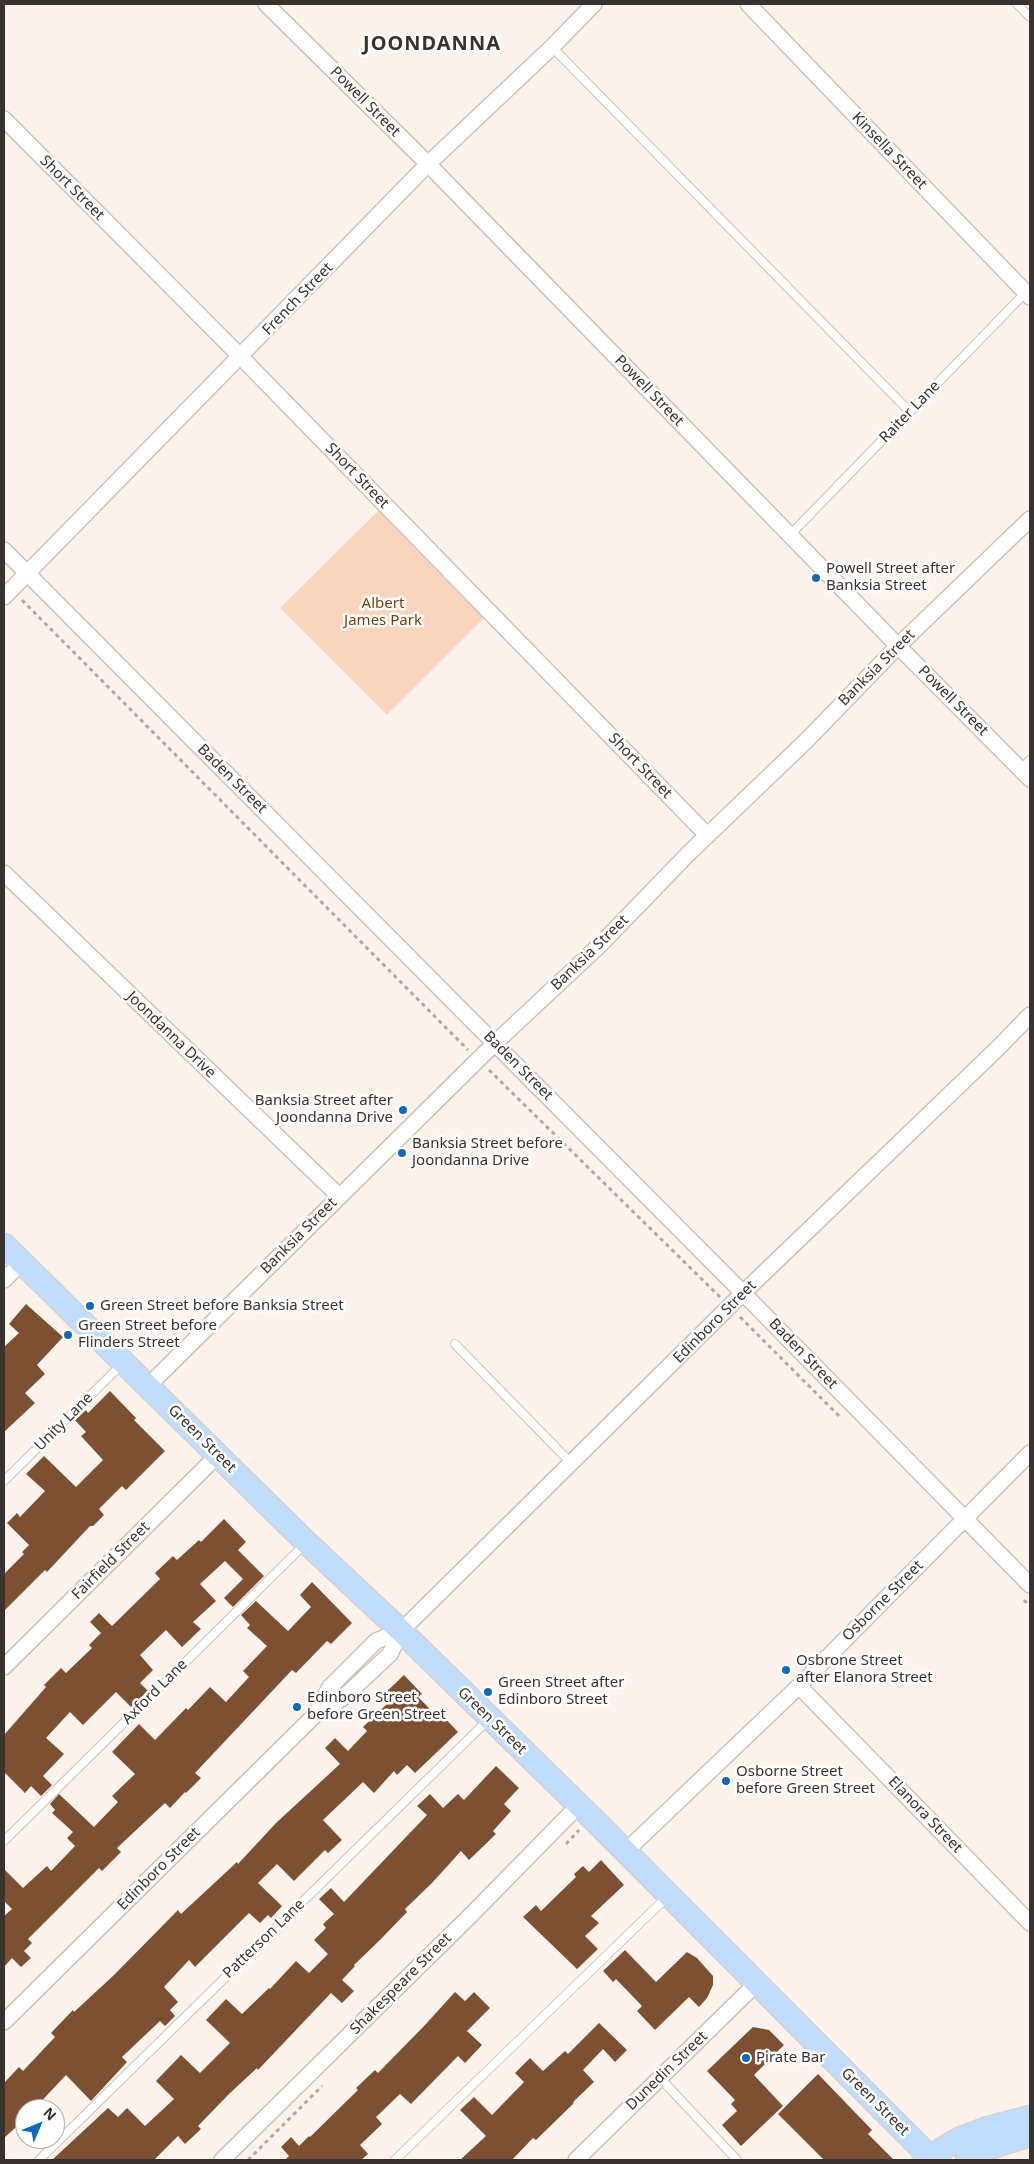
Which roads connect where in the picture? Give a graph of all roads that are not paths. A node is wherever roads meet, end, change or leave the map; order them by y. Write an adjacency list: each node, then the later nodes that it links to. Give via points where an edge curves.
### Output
1 (266, 4): 8 (street, Powell Street)
2 (594, 4): 6 (street, French Street)
3 (748, 4): 9 (street, Kinsella Street)
4 (1017, 4): 5 (lane)
5 (1030, 17)
6 (552, 47): 8 (street, French Street); 11 (lane)
7 (4, 119): 10 (street, Short Street)
8 (428, 164): 10 (street, French Street); 13 (street, Powell Street)
9 (1029, 293): 11 (lane, Raiter Lane)
10 (241, 358): 15 (street, French Street); 19 (street, Short Street)
11 (910, 412): 13 (lane, Raiter Lane)
12 (1030, 519): 17 (street, Banksia Street)
13 (790, 536): 17 (street, Powell Street)
14 (4, 550): 15 (street, Baden Street)
15 (28, 574): 16 (street, French Street); 22 (street, Baden Street)
16 (9, 592)
17 (898, 646): 18 (street, Powell Street); 19 (street, Banksia Street)
18 (1027, 769)
19 (708, 835): 22 (street, Banksia Street, via 601,944)
20 (4, 873): 23 (street, Joondanna Drive)
21 (1030, 1015): 27 (street, Edinboro Street)
22 (495, 1043): 23 (street, Banksia Street); 27 (street, Baden Street)
23 (339, 1196): 30 (street, Banksia Street)
24 (4, 1245): 25 (main road, Green Street)
25 (21, 1263): 26 (street); 29 (main road, Green Street)
26 (4, 1280)
27 (743, 1293): 33 (street, Edinboro Street); 35 (street, Baden Street)
28 (455, 1344): 33 (lane)
29 (124, 1363): 30 (main road, Green Street); 34 (lane, Unity Lane)
30 (148, 1386): 32 (main road, Green Street)
31 (1030, 1453): 35 (street, Osborne Street)
32 (218, 1455): 36 (main road, Green Street); 39 (street, Fairfield Street)
33 (572, 1463): 38 (street, Edinboro Street)
34 (4, 1481)
35 (964, 1518): 37 (street, Baden Street); 40 (street, Osborne Street)
36 (307, 1543): 38 (main road, Green Street); 43 (lane, Axford Lane)
37 (1030, 1585)
38 (401, 1631): 41 (main road, Green Street); 48 (street, Edinboro Street, via 376,1640 330,1687 315,1715)
39 (4, 1667)
40 (800, 1686): 44 (street, Osborne Street); 46 (street, Elanora Street)
41 (489, 1718): 42 (main road, Green Street); 53 (lane, Patterson Lane)
42 (579, 1805): 44 (main road, Green Street); 54 (street, Shakespeare Street, via 472,1915)
43 (4, 1841)
44 (626, 1851): 45 (main road, Green Street)
45 (670, 1895): 47 (main road, Green Street); 55 (lane)
46 (1030, 1923)
47 (758, 1982): 49 (street, Dunedin Street); 52 (main road, Green Street)
48 (4, 2022)
49 (660, 2078): 56 (street, Dunedin Street); 57 (lane)
50 (1030, 2118): 52 (main road, via 959,2139)
51 (1030, 2135): 58 (main road, via 985,2149)
52 (929, 2159)
53 (39, 2160)
54 (222, 2160)
55 (395, 2160)
56 (576, 2160)
57 (737, 2160)
58 (967, 2160)

